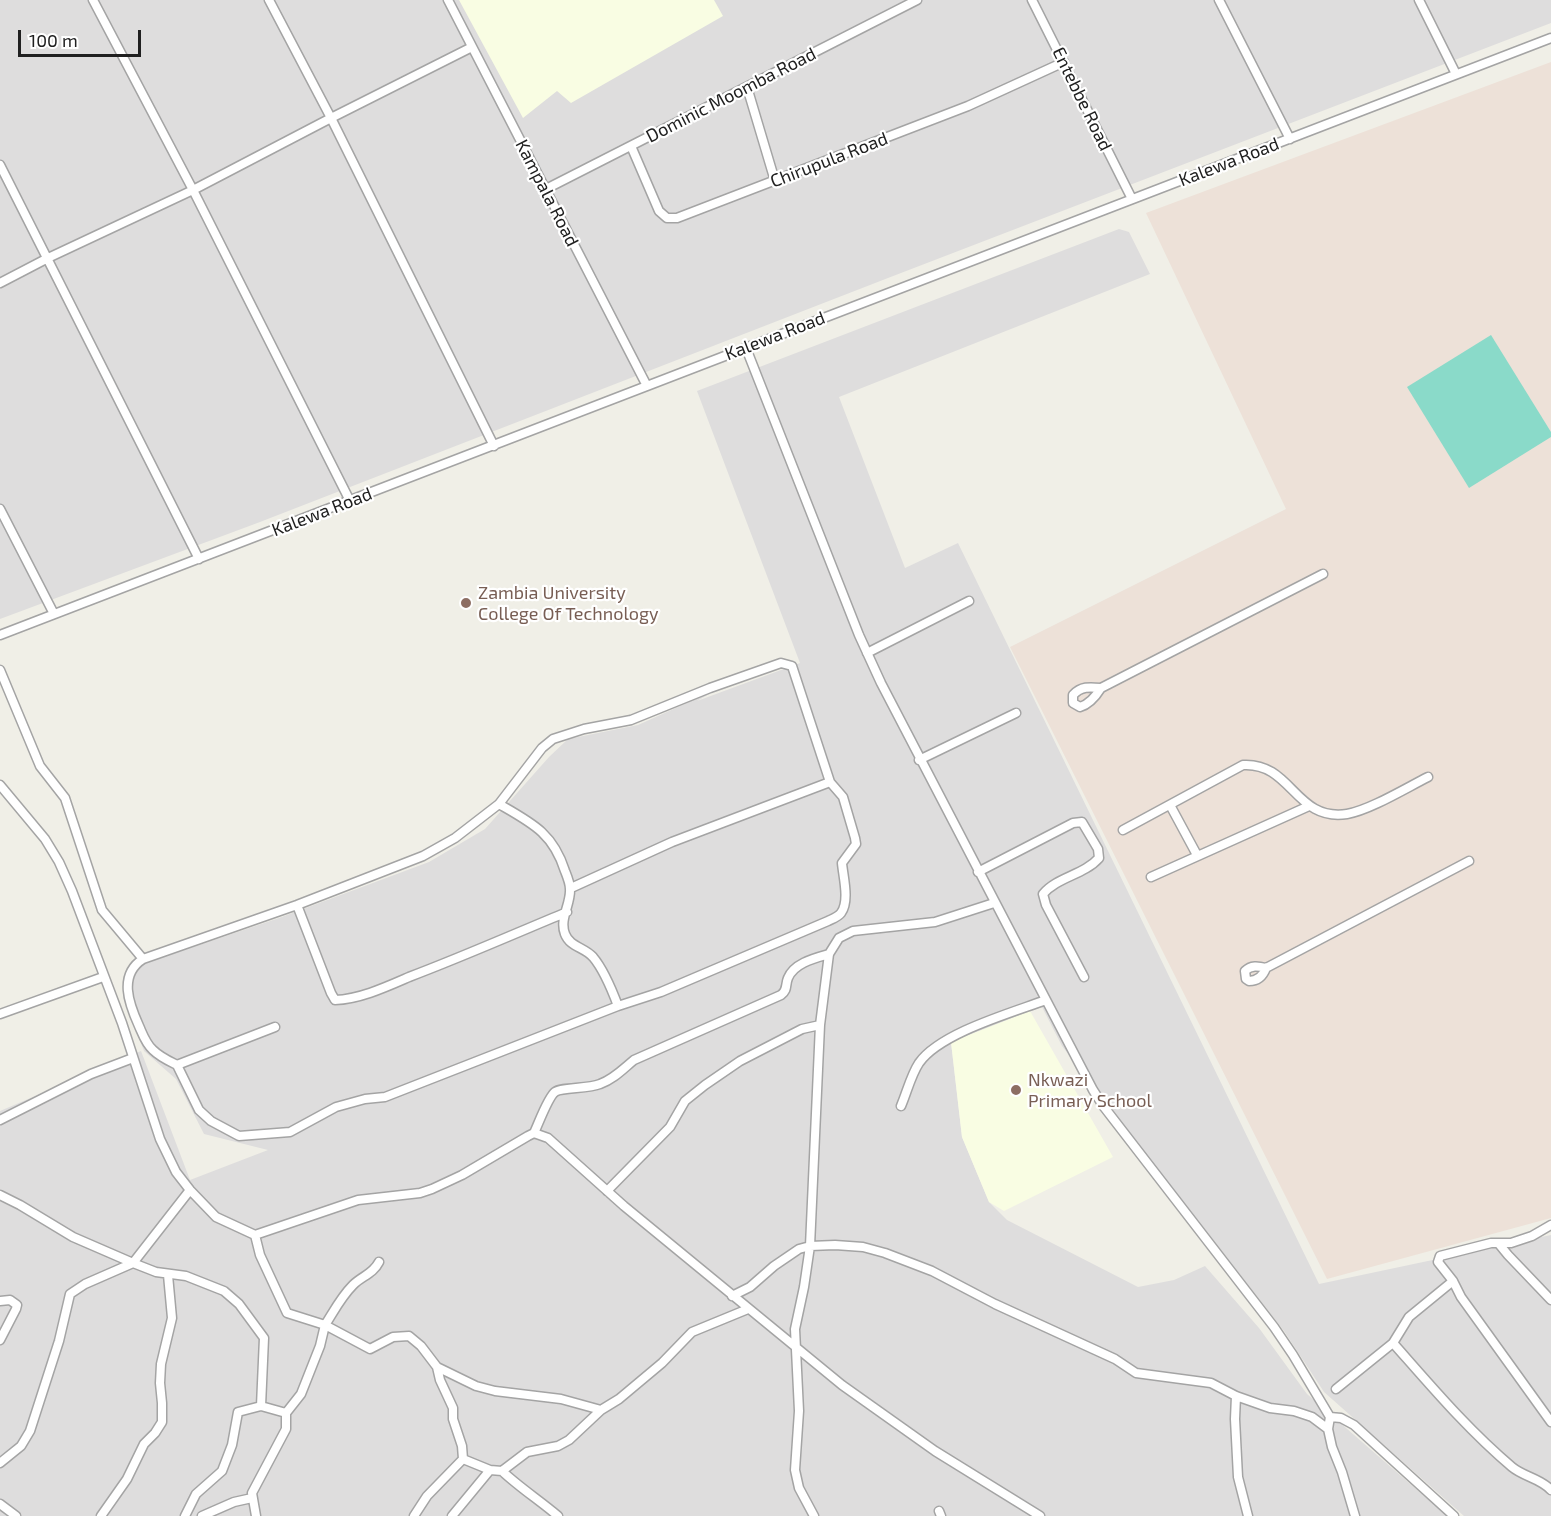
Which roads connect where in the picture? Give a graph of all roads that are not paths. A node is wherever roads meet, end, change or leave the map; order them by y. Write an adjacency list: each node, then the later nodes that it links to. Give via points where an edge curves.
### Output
1 (93, 0): 18 (street)
2 (269, 0): 13 (street)
3 (448, 0): 9 (street, Kampala Road)
4 (917, 0): 12 (street, Dominic Moomba Road)
5 (1032, 0): 10 (street, Entebbe Road)
6 (1219, 0): 14 (street)
7 (1419, 0): 11 (street)
8 (1551, 38): 11 (street, Kalewa Road)
9 (472, 47): 13 (street); 19 (street, Kampala Road)
10 (1064, 62): 17 (street, Chirupula Road, via 968,105); 20 (street, Entebbe Road)
11 (1456, 74): 14 (street, Kalewa Road)
12 (747, 87): 15 (street, Dominic Moomba Road); 17 (street)
13 (331, 118): 18 (street); 25 (street)
14 (1290, 139): 20 (street, Kalewa Road)
15 (631, 146): 17 (street, Chirupula Road, via 659,211 666,218 677,218); 19 (street, Dominic Moomba Road)
16 (0, 165): 21 (street)
17 (775, 181)
18 (193, 190): 21 (street); 26 (street)
19 (544, 190): 24 (street, Kampala Road)
20 (1132, 199): 23 (street, Kalewa Road)
21 (48, 258): 22 (street); 28 (street)
22 (0, 283)
23 (746, 348): 24 (street, Kalewa Road); 33 (street)
24 (646, 386): 25 (street, Kalewa Road)
25 (494, 446): 26 (street, Kalewa Road)
26 (350, 501): 28 (street, Kalewa Road)
27 (0, 509): 31 (street)
28 (199, 559): 31 (street, Kalewa Road)
29 (1323, 574): 35 (street)
30 (969, 601): 33 (street)
31 (54, 614): 32 (street, Kalewa Road)
32 (0, 635)
33 (867, 653): 37 (street)
34 (0, 670): 54 (street, via 40,766 65,798 102,910)
35 (1101, 688)
36 (1016, 713): 37 (street)
37 (919, 760): 47 (street)
38 (1428, 777): 43 (street, via 1348,814 1322,812)
39 (830, 782): 41 (street, via 792,666 781,663 631,720 553,739); 49 (street, via 672,842); 59 (street, via 843,797 856,844 842,862 842,913 661,992)
40 (0, 786): 57 (street, via 45,839 59,862)
41 (500, 804): 49 (street, via 550,839); 51 (street, via 456,838 423,856)
42 (1170, 804): 43 (street, via 1233,769 1252,765 1280,777); 44 (street); 45 (street)
43 (1309, 806): 45 (street)
44 (1123, 830)
45 (1197, 855): 48 (street)
46 (1469, 861): 55 (street)
47 (978, 872): 50 (street); 56 (street, via 1082,822 1099,858 1043,894)
48 (1151, 877)
49 (571, 888): 52 (street)
50 (994, 903): 53 (street, via 935,922 853,931 839,938); 58 (street)
51 (297, 904): 52 (street, via 335,1000 348,1000 392,984); 54 (street)
52 (567, 912): 59 (street, via 562,925 566,936 591,955)
53 (829, 954): 61 (street); 67 (street, via 795,969 782,995 634,1060 601,1084 555,1092)
54 (143, 959): 64 (street, via 130,973 128,996 132,1011 146,1042)
55 (1266, 968)
56 (1084, 976)
57 (104, 977): 60 (street); 63 (street)
58 (1046, 1000): 65 (street, via 934,1047 919,1064); 93 (street, via 1109,1115 1268,1320)
59 (618, 1006): 64 (street, via 385,1097 336,1107 290,1132 273,1135 239,1136 211,1121 199,1110)
60 (0, 1014)
61 (820, 1025): 69 (street, via 802,1029 740,1061 705,1085 685,1101 670,1127); 74 (street)
62 (275, 1027): 64 (street)
63 (133, 1058): 66 (street, via 91,1074); 68 (street, via 160,1139)
64 (177, 1065)
65 (901, 1106)
66 (0, 1120)
67 (534, 1133): 69 (street, via 548,1138); 72 (street, via 432,1189 358,1200)
68 (190, 1190): 72 (street, via 216,1217); 76 (street)
69 (607, 1191): 79 (street)
70 (0, 1195): 76 (street, via 73,1237)
71 (1551, 1225): 73 (street, via 1532,1236)
72 (255, 1235): 83 (street, via 287,1313)
73 (1499, 1244): 78 (street, via 1440,1256 1438,1262); 80 (street)
74 (810, 1246): 79 (street, via 788,1256 750,1287); 86 (street); 89 (street, via 863,1247 885,1253 932,1271 1115,1359 1136,1373 1211,1383)
75 (379, 1262): 83 (street, via 353,1285)
76 (133, 1263): 77 (street); 97 (street, via 70,1294 30,1431 21,1446)
77 (168, 1275): 90 (street, via 204,1281 224,1291 264,1338); 104 (street, via 172,1318 161,1364 162,1422 144,1444 127,1479)
78 (1454, 1281): 85 (street, via 1410,1317); 94 (street, via 1461,1297)
79 (732, 1296): 82 (street)
80 (1551, 1300)
81 (0, 1301): 84 (street, via 10,1300 17,1305)
82 (748, 1309): 86 (street); 91 (street, via 693,1332 662,1364)
83 (325, 1325): 87 (street, via 370,1349 393,1337 409,1336); 92 (street, via 301,1394)
84 (0, 1340)
85 (1393, 1343): 88 (street); 100 (street, via 1470,1429 1513,1468)
86 (795, 1347): 111 (street, via 799,1411 795,1470 799,1488); 112 (street, via 911,1434)
87 (437, 1367): 91 (street, via 495,1391 561,1399); 96 (street, via 453,1408)
88 (1336, 1389)
89 (1236, 1396): 95 (street, via 1312,1417); 113 (street, via 1238,1477)
90 (261, 1406): 92 (street); 105 (street, via 238,1412 222,1471 195,1494)
91 (601, 1410): 99 (street, via 568,1440 527,1452)
92 (286, 1413): 101 (street, via 286,1429)
93 (1330, 1417): 95 (street); 115 (street, via 1354,1425)
94 (1551, 1422)
95 (1328, 1429): 114 (street)
96 (463, 1459): 98 (street); 108 (street, via 427,1496)
97 (0, 1463)
98 (490, 1470): 99 (street); 109 (street)
99 (502, 1471): 110 (street)
100 (1551, 1490)
101 (252, 1498): 106 (street); 107 (street)
102 (0, 1504): 103 (street)
103 (16, 1516)
104 (101, 1516)
105 (185, 1516)
106 (202, 1516)
107 (256, 1516)
108 (414, 1516)
109 (453, 1516)
110 (558, 1516)
111 (814, 1516)
112 (1040, 1516)
113 (1248, 1516)
114 (1354, 1516)
115 (1454, 1516)

